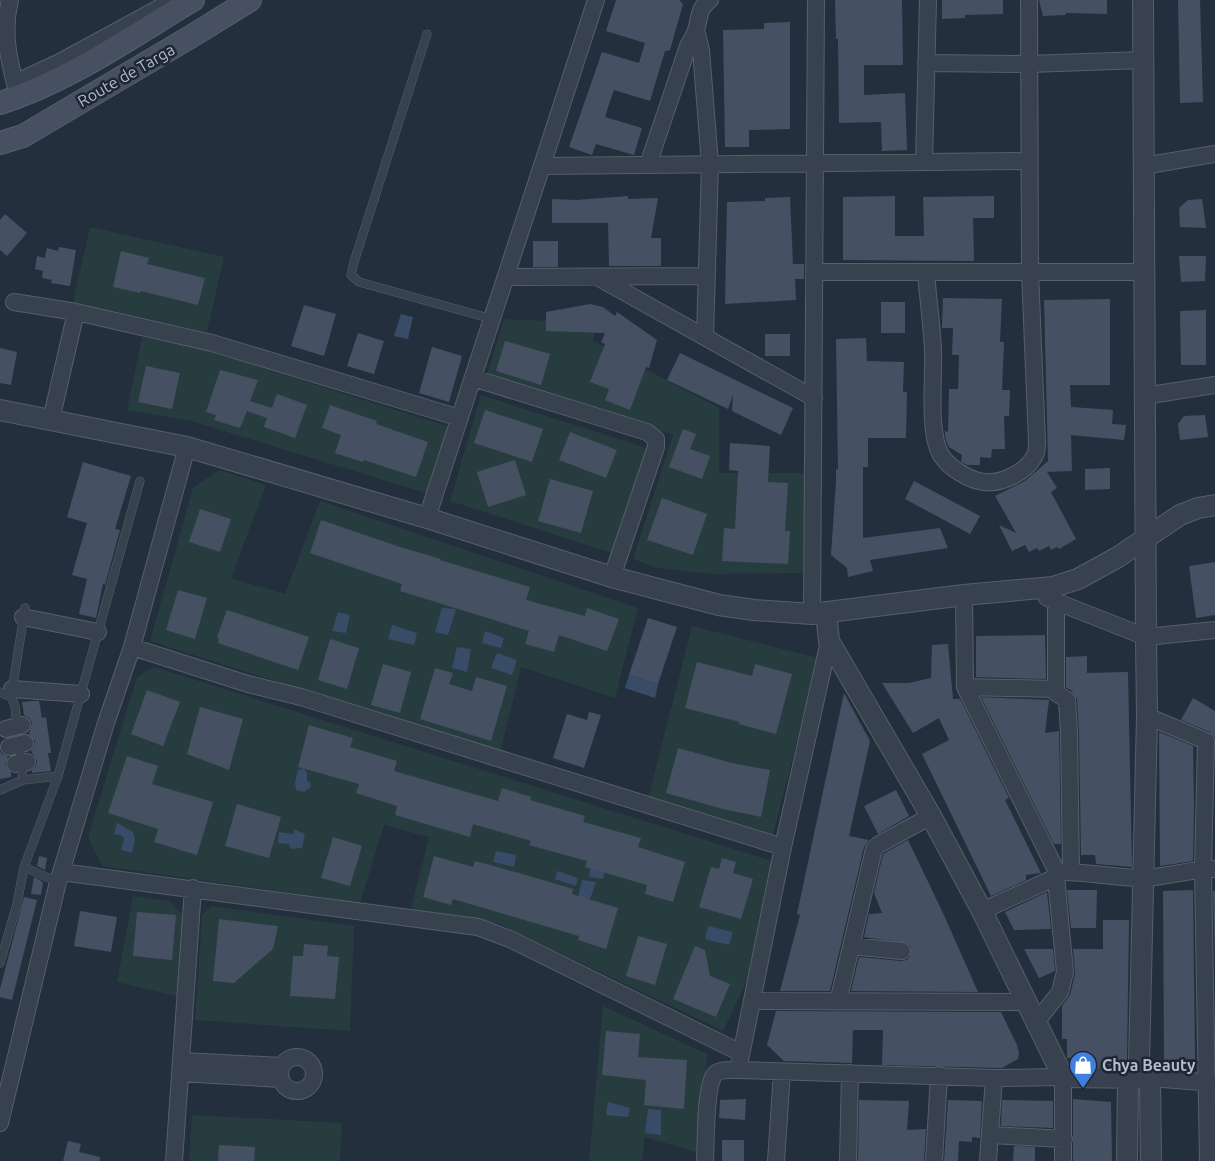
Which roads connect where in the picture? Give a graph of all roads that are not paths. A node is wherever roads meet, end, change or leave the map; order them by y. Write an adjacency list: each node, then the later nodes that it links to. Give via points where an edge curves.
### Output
1 (10, 0): 16 (street, via 5,36)
2 (173, 0): 16 (street, via 60,62)
3 (193, 0): 16 (main road, Route de Targa, via 82,66)
4 (250, 0): 17 (main road, Route de Targa)
5 (596, 0): 26 (street)
6 (710, 0): 11 (street, via 701,8)
7 (816, 0): 23 (street)
8 (928, 0): 14 (street)
9 (1029, 0): 15 (street)
10 (1142, 0): 13 (street)
11 (696, 30): 24 (street, via 701,50); 25 (street)
12 (427, 34): 37 (lane, via 351,275 359,282)
13 (1143, 60): 15 (street); 27 (street)
14 (926, 63): 15 (street); 22 (street)
15 (1029, 64): 21 (street)
16 (11, 94)
17 (23, 136): 18 (main road, Route de Targa); 19 (main road)
18 (0, 143)
19 (0, 154)
20 (1215, 154): 27 (street)
21 (1029, 161): 22 (street); 30 (street)
22 (924, 162): 23 (street)
23 (815, 163): 24 (street); 28 (street)
24 (710, 164): 25 (street); 32 (street)
25 (648, 165): 26 (street)
26 (542, 166): 33 (street)
27 (1143, 166): 31 (street)
28 (814, 272): 29 (street); 42 (street)
29 (926, 272): 30 (street); 30 (street, via 936,447 950,465 984,482 1015,474 1031,463 1036,455)
30 (1030, 272): 31 (street)
31 (1144, 272): 41 (street)
32 (706, 276): 34 (street); 38 (street)
33 (506, 277): 34 (street); 37 (street)
34 (599, 278): 38 (street)
35 (14, 302): 36 (street)
36 (76, 312): 44 (street, via 212,343); 45 (street)
37 (492, 319): 39 (street)
38 (706, 338): 42 (street)
39 (473, 378): 44 (street); 51 (street, via 648,432 656,439)
40 (1215, 385): 41 (street)
41 (1144, 396): 50 (street)
42 (814, 398): 56 (street)
43 (0, 410): 45 (street)
44 (460, 418): 49 (street)
45 (51, 420): 46 (street)
46 (187, 447): 49 (street); 61 (street)
47 (140, 480): 58 (lane)
48 (1215, 506): 50 (street, via 1180,515)
49 (427, 518): 51 (street)
50 (1145, 539): 52 (street, via 1078,579); 59 (street)
51 (612, 577): 56 (street, via 720,605)
52 (1029, 590): 53 (street); 54 (street)
53 (964, 595): 56 (street); 62 (street)
54 (1056, 602): 59 (street); 63 (street)
55 (24, 612): 58 (street); 64 (lane)
56 (819, 613): 60 (street)
57 (1215, 630): 59 (street)
58 (98, 632): 65 (lane)
59 (1146, 637): 66 (street)
60 (829, 641): 71 (street); 72 (street)
61 (132, 647): 72 (street); 76 (street)
62 (965, 687): 63 (street); 75 (street)
63 (1056, 689): 75 (street, via 1056,693 1067,700 1069,731)
64 (8, 693): 65 (street); 69 (lane, via 15,706)
65 (81, 694): 68 (lane)
66 (1148, 716): 67 (street); 77 (street)
67 (1211, 744): 74 (street)
68 (58, 776): 69 (lane); 73 (lane)
69 (23, 780): 70 (lane)
70 (0, 790)
71 (931, 816): 79 (street); 80 (street, via 874,849)
72 (783, 847): 83 (street)
73 (24, 867): 76 (lane); 82 (lane)
74 (1209, 869): 77 (street); 97 (street)
75 (1061, 874): 77 (street); 79 (street); 86 (street, via 1066,972 1060,992)
76 (60, 877): 78 (street); 98 (street)
77 (1142, 878): 93 (street)
78 (193, 888): 87 (street, via 490,930); 88 (street)
79 (982, 910): 85 (street)
80 (851, 946): 81 (street); 84 (street)
81 (902, 951)
82 (0, 963)
83 (752, 1001): 84 (street); 87 (street)
84 (838, 1002): 85 (street)
85 (1027, 1002): 86 (street)
86 (1037, 1021): 95 (street)
87 (741, 1053): 89 (street)
88 (181, 1067): 90 (street); 101 (street)
89 (738, 1070): 91 (street); 102 (street, via 720,1071 711,1081)
90 (282, 1072)
91 (782, 1072): 92 (street); 103 (street)
92 (850, 1073): 94 (street); 104 (street)
93 (1139, 1073): 95 (street); 97 (street); 108 (street); 109 (street)
94 (939, 1075): 96 (street); 105 (street)
95 (1063, 1077): 96 (street); 100 (street)
96 (994, 1078): 99 (street)
97 (1211, 1082): 110 (street)
98 (0, 1123)
99 (991, 1135): 100 (street); 106 (street)
100 (1064, 1139): 107 (street)
101 (174, 1161)
102 (705, 1161)
103 (776, 1161)
104 (848, 1161)
105 (934, 1161)
106 (988, 1161)
107 (1063, 1161)
108 (1127, 1161)
109 (1151, 1161)
110 (1208, 1161)

